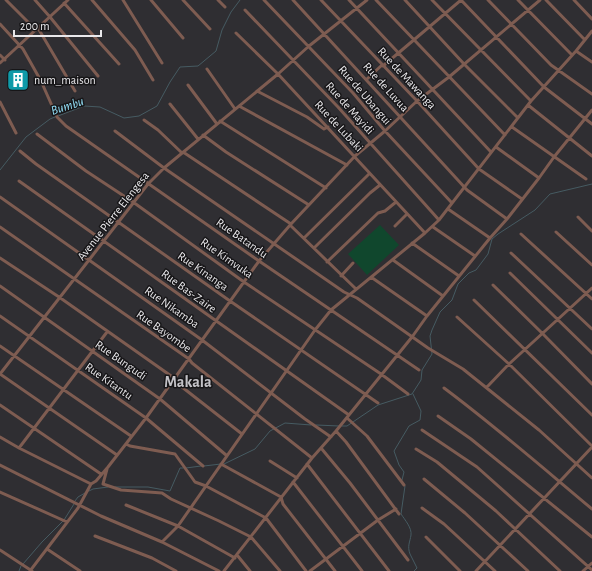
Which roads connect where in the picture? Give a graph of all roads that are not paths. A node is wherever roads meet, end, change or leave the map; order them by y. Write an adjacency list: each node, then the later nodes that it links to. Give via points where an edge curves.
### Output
1 (6, 0): 35 (street)
2 (35, 0): 29 (street)
3 (68, 0): 23 (street)
4 (92, 0): 65 (street, via 137,53)
5 (123, 0): 55 (street)
6 (151, 0): 41 (street)
7 (183, 0): 36 (street)
8 (218, 0): 24 (street)
9 (264, 0): 45 (street, Rue de Ubangui)
10 (293, 0): 39 (street, Rue de Luvua)
11 (320, 0): 31 (street, Rue de Mawanga)
12 (349, 0): 25 (street)
13 (367, 0): 25 (street, Avenue Pierre Elengesa)
14 (376, 0): 42 (street)
15 (404, 0): 34 (street)
16 (432, 0): 28 (street)
17 (461, 0): 28 (street); 40 (street)
18 (488, 0): 33 (street)
19 (518, 0): 27 (street)
20 (540, 0): 27 (street)
21 (546, 0): 43 (street)
22 (574, 0): 30 (street)
23 (64, 3): 29 (street); 56 (street)
24 (225, 7)
25 (357, 8): 31 (street, Avenue Pierre Elengesa); 48 (street)
26 (245, 10): 52 (street, Rue de Mayidi)
27 (528, 11): 33 (street); 50 (street)
28 (445, 13): 34 (street); 46 (street)
29 (50, 17): 35 (street); 62 (street)
30 (592, 19)
31 (341, 21): 39 (street, Avenue Pierre Elengesa); 58 (street, Rue de Mawanga)
32 (0, 24): 44 (street)
33 (511, 24): 40 (street); 60 (street)
34 (430, 27): 42 (street); 57 (street)
35 (37, 29): 44 (street); 69 (street)
36 (210, 29)
37 (592, 31): 43 (street)
38 (236, 33): 61 (street, Rue de Lubaki)
39 (325, 34): 45 (street, Avenue Pierre Elengesa); 64 (street, Rue de Luvua)
40 (496, 37): 46 (street); 67 (street)
41 (183, 38)
42 (414, 40): 48 (street); 63 (street)
43 (585, 40): 47 (street)
44 (20, 46): 51 (street); 112 (street, Rue Batandu, via 41,81 57,116)
45 (309, 46): 52 (street, Avenue Pierre Elengesa); 90 (street, Rue de Ubangui)
46 (481, 50): 57 (street); 73 (street)
47 (576, 51): 50 (street); 53 (street)
48 (399, 53): 58 (street); 68 (street)
49 (0, 55): 51 (street)
50 (572, 55): 60 (street)
51 (5, 60): 54 (street)
52 (294, 60): 61 (street, Avenue Pierre Elengesa); 97 (street, Rue de Mayidi)
53 (592, 62)
54 (0, 63)
55 (162, 63)
56 (119, 64)
57 (464, 64): 63 (street); 81 (street)
58 (383, 66): 64 (street); 72 (street, Rue de Mawanga)
59 (207, 69): 78 (street)
60 (559, 70): 67 (street); 71 (street)
61 (278, 74): 70 (street, Avenue Pierre Elengesa); 88 (street, Rue de Lubaki)
62 (98, 76)
63 (449, 77): 68 (street); 94 (street)
64 (366, 79): 80 (street, Rue de Luvua)
65 (153, 80)
66 (188, 85): 85 (street)
67 (544, 87): 73 (street); 82 (street)
68 (432, 90): 72 (street); 101 (street)
69 (75, 91)
70 (257, 91): 77 (street, Avenue Pierre Elengesa); 88 (street, via 307,117 324,129)
71 (592, 94)
72 (417, 101): 80 (street); 107 (street, Rue de Mawanga)
73 (531, 101): 76 (street)
74 (0, 102): 91 (street)
75 (170, 104): 95 (street)
76 (528, 105): 81 (street); 96 (street)
77 (239, 106): 78 (street, Avenue Pierre Elengesa); 105 (street)
78 (235, 109): 84 (street, Avenue Pierre Elengesa)
79 (592, 110): 82 (street)
80 (401, 118): 90 (street); 114 (street, Rue de Luvua)
81 (518, 118): 87 (street)
82 (585, 118): 86 (street); 96 (street)
83 (144, 120): 100 (street)
84 (220, 121): 85 (street, Avenue Pierre Elengesa); 115 (street)
85 (217, 124): 93 (street, Avenue Pierre Elengesa)
86 (592, 124)
87 (512, 126): 94 (street); 104 (street)
88 (328, 127): 102 (street, Rue de Lubaki)
89 (115, 131): 106 (street)
90 (385, 132): 97 (street); 120 (street, Rue de Ubangui)
91 (16, 133)
92 (37, 134): 118 (street, Rue Kimvuka)
93 (203, 135): 95 (street, Avenue Pierre Elengesa); 121 (street)
94 (505, 135): 98 (street)
95 (198, 139): 100 (street, Avenue Pierre Elengesa)
96 (570, 139): 103 (street); 104 (street)
97 (370, 144): 102 (street); 126 (street, Rue de Mayidi)
98 (496, 147): 101 (street); 109 (street)
99 (20, 151): 127 (street, Rue Kinanga)
100 (182, 152): 106 (street, Avenue Pierre Elengesa); 128 (street)
101 (491, 152): 107 (street)
102 (355, 156): 105 (street); 108 (street, Rue de Lubaki)
103 (592, 156)
104 (554, 157): 109 (street); 110 (street)
105 (347, 165): 115 (street)
106 (164, 168): 112 (street, Avenue Pierre Elengesa); 139 (street)
107 (479, 169): 114 (street); 117 (street, Rue de Mawanga)
108 (369, 174): 113 (street, Rue de Lubaki); 136 (street)
109 (539, 178): 117 (street)
110 (586, 179)
111 (19, 181): 138 (street, Rue Bas-Zaire)
112 (148, 184): 118 (street, Avenue Pierre Elengesa); 147 (street, Rue Batandu)
113 (380, 185): 119 (street, Rue de Lubaki); 141 (street)
114 (464, 187): 120 (street); 125 (street, Rue de Luvua)
115 (326, 188): 121 (street)
116 (0, 197): 145 (street, Rue Nikamba)
117 (522, 199): 125 (street)
118 (133, 202): 127 (street, Avenue Pierre Elengesa); 156 (street, Rue Kimvuka)
119 (396, 202): 123 (street, Rue de Lubaki); 148 (street, via 378,213)
120 (452, 203): 122 (street)
121 (309, 205): 128 (street)
122 (448, 209): 126 (street); 137 (street)
123 (407, 214): 129 (street); 134 (street, Rue de Lubaki)
124 (578, 217): 132 (street)
125 (507, 219): 137 (street)
126 (439, 220): 131 (street)
127 (118, 222): 138 (street, Avenue Pierre Elengesa); 167 (street, Rue Kinanga)
128 (290, 224): 136 (street); 139 (street)
129 (395, 226)
130 (0, 227): 155 (street, Rue Bayombe)
131 (432, 227): 134 (street); 143 (street)
132 (592, 231)
133 (556, 232): 150 (street)
134 (425, 233): 140 (street)
135 (521, 234): 162 (street)
136 (304, 238): 141 (street)
137 (490, 238): 143 (street)
138 (104, 241): 145 (street, Avenue Pierre Elengesa); 175 (street, Rue Bas-Zaire)
139 (274, 243): 147 (street); 161 (street)
140 (412, 243): 146 (street); 153 (street)
141 (314, 248): 148 (street)
142 (511, 253): 168 (street)
143 (475, 256): 153 (street)
144 (0, 258): 164 (street)
145 (89, 260): 155 (street, Avenue Pierre Elengesa); 182 (street, Rue Nikamba)
146 (393, 260): 154 (street); 163 (street)
147 (259, 261): 156 (street); 169 (street, Rue Batandu)
148 (327, 262): 152 (street)
149 (353, 263): 152 (street)
150 (592, 265)
151 (510, 273): 174 (street)
152 (341, 276): 160 (street)
153 (459, 276): 163 (street)
154 (371, 277): 160 (street); 171 (street)
155 (74, 279): 164 (street, Avenue Pierre Elengesa); 190 (street, Rue Bayombe)
156 (244, 282): 167 (street); 177 (street, Rue Kimvuka)
157 (493, 285): 179 (street)
158 (0, 286): 172 (street, Rue Bungudi)
159 (592, 288): 162 (street)
160 (356, 289): 161 (street)
161 (350, 294): 169 (street); 181 (street)
162 (586, 294): 166 (street); 168 (street)
163 (443, 296): 171 (street)
164 (59, 297): 172 (street, Avenue Pierre Elengesa); 178 (street)
165 (474, 300): 185 (street)
166 (592, 300)
167 (230, 301): 175 (street); 184 (street, Rue Kinanga)
168 (570, 309): 174 (street); 176 (street)
169 (331, 310): 177 (street); 189 (street, Rue Batandu)
170 (0, 316): 180 (street, Rue Kitantu)
171 (427, 316): 181 (street)
172 (44, 317): 180 (street, Avenue Pierre Elengesa); 186 (street, Rue Bungudi)
173 (457, 317): 191 (street)
174 (558, 320): 179 (street); 187 (street)
175 (216, 322): 182 (street); 194 (street, Rue Bas-Zaire)
176 (592, 329)
177 (315, 330): 184 (street); 196 (street, Rue Kimvuka)
178 (107, 332): 186 (street); 197 (street)
179 (543, 334): 185 (street); 198 (street)
180 (29, 336): 188 (street, Avenue Pierre Elengesa); 192 (street, Rue Kitantu)
181 (412, 337): 189 (street); 199 (street, via 463,368)
182 (202, 340): 190 (street); 202 (street, Rue Nikamba)
183 (0, 346): 188 (street)
184 (302, 350): 194 (street); 203 (street, Rue Kinanga)
185 (526, 350): 191 (street); 210 (street)
186 (92, 352): 192 (street); 205 (street, Rue Bungudi)
187 (592, 353)
188 (14, 355): 195 (street, Avenue Pierre Elengesa); 201 (street)
189 (396, 355): 193 (street, Rue Batandu); 196 (street)
190 (189, 359): 197 (street); 209 (street, Rue Bayombe)
191 (509, 364): 199 (street); 222 (street)
192 (78, 370): 201 (street); 213 (street, Rue Kitantu)
193 (418, 370)
194 (286, 372): 202 (street); 211 (street, Rue Bas-Zaire)
195 (0, 374): 208 (street)
196 (381, 374): 203 (street); 204 (street, Rue Kimvuka)
197 (174, 379): 205 (street); 217 (street)
198 (592, 384)
199 (487, 387): 230 (street)
200 (444, 388): 241 (street, via 483,417)
201 (63, 389): 208 (street); 218 (street)
202 (271, 393): 209 (street); 220 (street, Rue Nikamba)
203 (366, 393): 206 (street, Rue Kinanga); 211 (street)
204 (408, 394)
205 (160, 399): 213 (street); 227 (street, Rue Bungudi)
206 (378, 403)
207 (0, 405): 214 (street)
208 (49, 409): 214 (street); 226 (street)
209 (256, 413): 217 (street); 228 (street, Rue Bayombe)
210 (592, 415)
211 (348, 416): 216 (street); 243 (street, Rue Bas-Zaire, via 367,436)
212 (438, 416): 247 (street)
213 (146, 418): 218 (street); 234 (street, Rue Kitantu)
214 (34, 428): 223 (street); 236 (street)
215 (422, 430): 255 (street, via 477,467)
216 (336, 431): 220 (street); 253 (street)
217 (242, 434): 227 (street)
218 (131, 436): 221 (street)
219 (0, 437): 223 (street)
220 (331, 437): 224 (street)
221 (126, 444): 226 (street); 244 (street, via 175,454 195,482)
222 (592, 447): 230 (street)
223 (19, 448): 242 (street)
224 (321, 448): 228 (street); 257 (street)
225 (416, 449): 260 (street, via 432,458)
226 (117, 455): 235 (street)
227 (226, 456): 231 (street)
228 (312, 458): 232 (street)
229 (270, 461): 237 (street)
230 (577, 463): 238 (street); 241 (street)
231 (221, 464): 244 (street); 246 (street)
232 (307, 464): 237 (street); 261 (street)
233 (0, 465): 248 (street)
234 (203, 466)
235 (108, 467): 236 (street); 250 (street, via 103,484 121,490 162,493)
236 (101, 474): 242 (street)
237 (297, 478): 240 (street)
238 (592, 478)
239 (424, 479): 267 (street)
240 (294, 482): 246 (street); 268 (street)
241 (559, 482): 247 (street); 252 (street)
242 (91, 484): 248 (street)
243 (404, 485)
244 (206, 486): 250 (street); 256 (street)
245 (0, 492): 258 (street)
246 (281, 497): 256 (street); 272 (street, via 282,503)
247 (544, 498): 255 (street); 265 (street)
248 (80, 505): 258 (street); 266 (street)
249 (126, 505): 259 (street)
250 (191, 508): 259 (street); 263 (street)
251 (422, 508): 274 (street, via 444,524)
252 (592, 508)
253 (396, 509): 254 (street); 257 (street)
254 (400, 514)
255 (530, 514): 260 (street); 276 (street)
256 (266, 518): 263 (street); 285 (street)
257 (378, 520): 261 (street); 273 (street)
258 (67, 522): 269 (street)
259 (178, 526): 266 (street); 271 (street)
260 (516, 530): 267 (street); 294 (street)
261 (360, 534): 268 (street); 289 (street)
262 (94, 536): 280 (street, via 152,558)
263 (251, 537): 271 (street); 284 (street)
264 (426, 537): 290 (street)
265 (592, 537)
266 (162, 542): 281 (street)
267 (500, 545): 274 (street); 293 (street)
268 (343, 546): 272 (street); 288 (street)
269 (47, 549): 278 (street); 279 (street)
270 (0, 550): 278 (street)
271 (236, 556): 282 (street); 283 (street)
272 (325, 559): 286 (street); 287 (street)
273 (408, 560)
274 (485, 562): 291 (street); 292 (street)
275 (592, 563): 276 (street)
276 (588, 567): 277 (street); 295 (street)
277 (592, 570)
278 (31, 571)
279 (80, 571)
280 (176, 571)
281 (219, 571)
282 (224, 571)
283 (250, 571)
284 (280, 571)
285 (306, 571)
286 (310, 571)
287 (334, 571)
288 (362, 571)
289 (389, 571)
290 (460, 571)
291 (476, 571)
292 (495, 571)
293 (528, 571)
294 (560, 571)
295 (583, 571)

